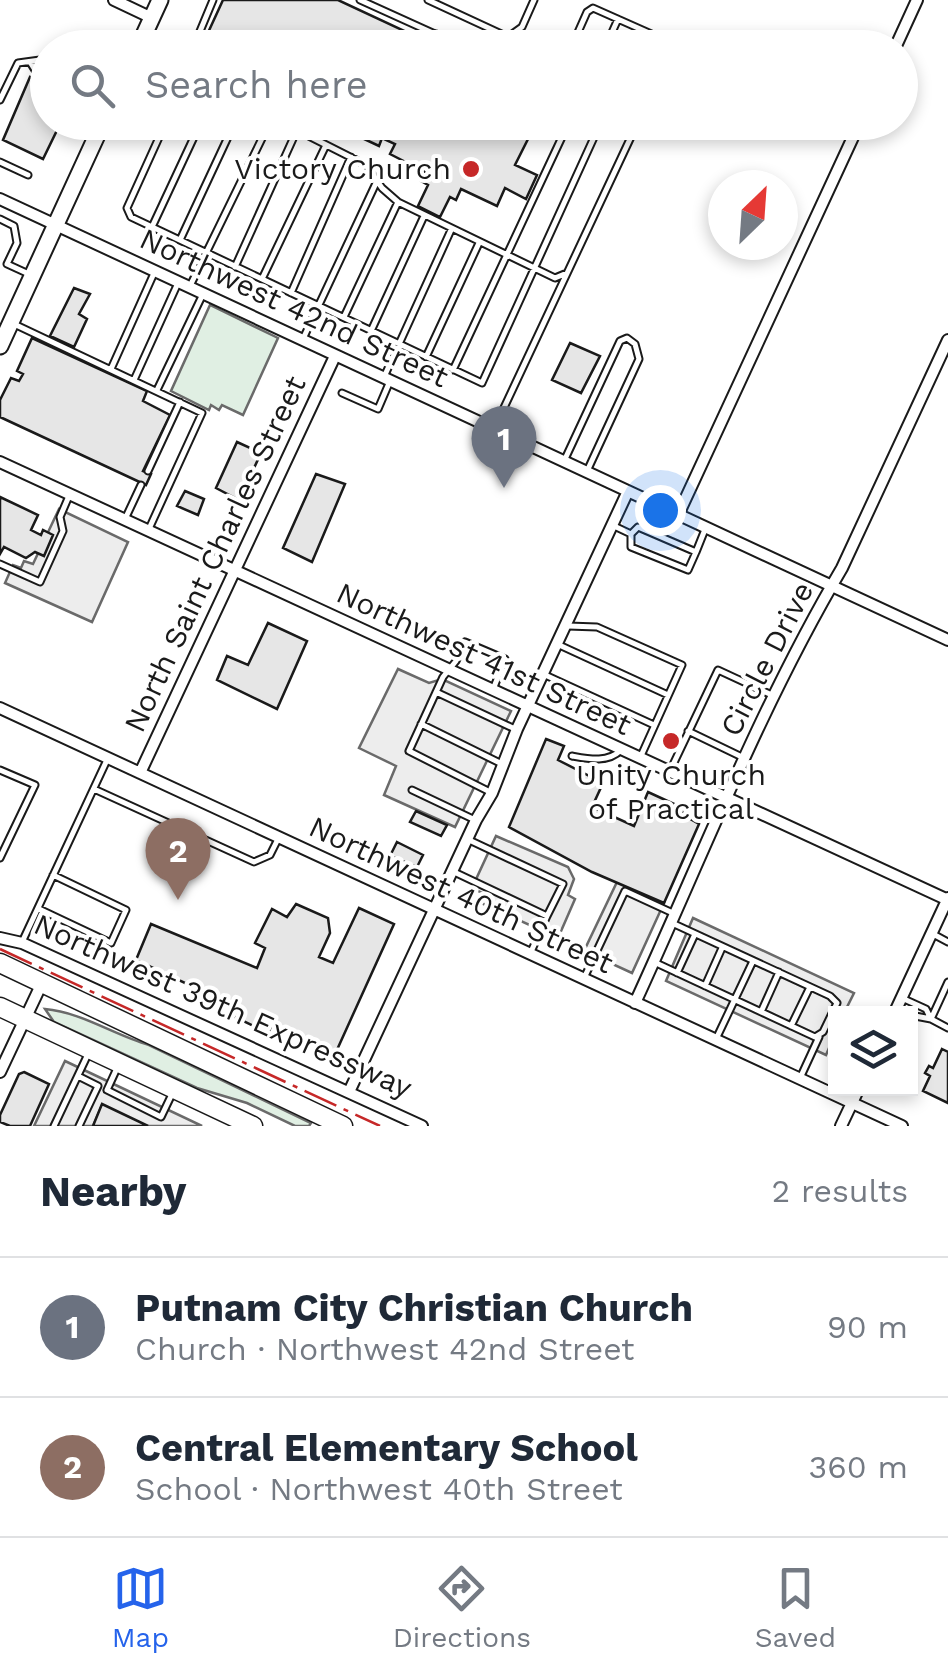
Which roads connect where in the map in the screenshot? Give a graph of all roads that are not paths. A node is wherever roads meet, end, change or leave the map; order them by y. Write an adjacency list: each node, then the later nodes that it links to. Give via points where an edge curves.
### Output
1 (114, 0): 8 (street)
2 (160, 0): 8 (main road)
3 (213, 0): 11 (lane)
4 (360, 0): 12 (lane)
5 (428, 0): 13 (lane)
6 (534, 0): 14 (lane)
7 (917, 0): 18 (street)
8 (152, 18): 10 (main road)
9 (618, 19): 15 (lane, via 593,8); 16 (lane); 17 (lane)
10 (146, 30)
11 (200, 30)
12 (427, 30)
13 (493, 30)
14 (518, 30)
15 (580, 30)
16 (613, 30)
17 (642, 30)
18 (903, 30)
19 (30, 62): 20 (lane, via 15,67)
20 (0, 100)
21 (95, 140): 41 (main road)
22 (158, 140): 42 (lane, via 127,208 130,217)
23 (193, 140): 42 (lane)
24 (226, 140): 44 (lane)
25 (261, 140): 46 (lane)
26 (293, 140): 48 (lane)
27 (317, 140): 32 (lane)
28 (561, 140): 47 (lane)
29 (593, 140): 49 (lane)
30 (630, 140): 51 (lane)
31 (852, 140): 82 (street)
32 (326, 145): 33 (lane); 53 (lane)
33 (351, 157): 36 (lane); 55 (lane)
34 (0, 162): 35 (lane)
35 (28, 175)
36 (377, 180): 38 (lane); 57 (lane)
37 (0, 199): 41 (street, Northwest 42nd Street)
38 (398, 202): 39 (lane); 58 (lane)
39 (424, 216): 43 (lane); 60 (lane)
40 (0, 219): 52 (lane, via 14,226 17,243 7,264)
41 (56, 225): 50 (street, Northwest 42nd Street); 52 (main road)
42 (152, 227): 44 (lane)
43 (451, 230): 45 (lane); 63 (lane)
44 (180, 240): 46 (lane)
45 (478, 243): 47 (lane); 66 (lane)
46 (206, 253): 48 (lane); 54 (lane)
47 (506, 256): 49 (lane); 68 (lane)
48 (235, 266): 53 (lane)
49 (535, 269): 51 (lane, via 555,278); 68 (lane, via 482,383)
50 (156, 271): 54 (street, Northwest 42nd Street); 67 (lane)
51 (568, 273): 74 (lane)
52 (33, 276): 59 (main road)
53 (262, 279): 55 (lane)
54 (184, 285): 56 (street, Northwest 42nd Street); 70 (lane)
55 (291, 293): 57 (lane)
56 (203, 294): 62 (street, Northwest 42nd Street); 71 (lane)
57 (317, 305): 58 (lane); 62 (lane)
58 (344, 318): 60 (lane)
59 (11, 323): 64 (main road); 67 (lane)
60 (371, 331): 63 (lane)
61 (948, 340): 91 (street, Circle Drive)
62 (302, 341): 65 (street, Northwest 42nd Street)
63 (399, 344): 66 (lane); 69 (lane)
64 (0, 345)
65 (335, 356): 69 (street, Northwest 42nd Street); 90 (street, North Saint Charles Street)
66 (426, 357): 68 (lane)
67 (111, 369): 70 (lane)
68 (453, 370)
69 (387, 379): 72 (lane, via 378,409); 74 (street, Northwest 42nd Street)
70 (134, 380): 71 (lane)
71 (157, 390): 73 (lane)
72 (342, 393)
73 (180, 402): 77 (lane); 86 (lane, via 202,413)
74 (494, 429): 76 (street, Northwest 42nd Street)
75 (0, 462): 81 (street, Northwest 41st Street)
76 (564, 462): 78 (street, Northwest 42nd Street); 78 (lane, via 620,341 628,338 639,359)
77 (148, 470)
78 (587, 472): 80 (street, Northwest 42nd Street)
79 (142, 484): 83 (lane)
80 (628, 491): 82 (street, Northwest 42nd Street); 84 (street)
81 (70, 494): 83 (street, Northwest 41st Street); 89 (lane, via 60,517 63,531 40,582)
82 (678, 514): 85 (street, Northwest 42nd Street)
83 (124, 520): 86 (street, Northwest 41st Street)
84 (612, 525): 87 (lane); 92 (street)
85 (706, 528): 88 (lane); 91 (street, Northwest 42nd Street)
86 (148, 531): 90 (street, Northwest 41st Street)
87 (631, 534): 88 (lane, via 640,527); 88 (lane, via 631,547 685,571)
88 (696, 552)
89 (0, 564)
90 (235, 571): 95 (street, Northwest 41st Street); 114 (street, North Saint Charles Street)
91 (832, 586): 93 (street, Northwest 42nd Street); 100 (street, Circle Drive)
92 (565, 626): 94 (street); 99 (lane, via 598,627 682,665)
93 (948, 640)
94 (557, 644): 96 (street); 99 (lane)
95 (449, 670): 97 (street, Northwest 41st Street); 97 (lane, via 467,641 505,660); 98 (lane)
96 (543, 674): 101 (street); 104 (lane)
97 (492, 690): 101 (street, Northwest 41st Street)
98 (436, 692): 103 (lane); 105 (lane)
99 (668, 696): 104 (lane)
100 (774, 696): 106 (lane, via 718,670); 111 (street, Circle Drive)
101 (528, 706): 105 (street); 107 (street, Northwest 41st Street)
102 (1, 710): 109 (street, Northwest 40th Street)
103 (421, 724): 112 (lane); 118 (lane, via 410,755)
104 (655, 725): 110 (lane)
105 (517, 730): 112 (street)
106 (688, 731): 111 (lane); 115 (lane)
107 (621, 749): 108 (lane, via 604,758); 110 (street, Northwest 41st Street)
108 (572, 756)
109 (108, 757): 114 (street, Northwest 40th Street); 116 (lane)
110 (640, 758): 115 (street, Northwest 41st Street)
111 (744, 758): 119 (street, Circle Drive)
112 (502, 764): 118 (street)
113 (0, 770): 123 (lane, via 34,785)
114 (140, 774): 121 (street, Northwest 40th Street)
115 (669, 774): 119 (street, Northwest 41st Street)
116 (94, 789): 121 (lane, via 254,862 270,855); 125 (lane)
117 (412, 790): 120 (lane)
118 (492, 792): 120 (street)
119 (725, 798): 126 (street, Northwest 41st Street); 130 (street, Circle Drive)
120 (476, 820): 122 (street)
121 (278, 838): 128 (street, Northwest 40th Street)
122 (467, 839): 124 (street); 129 (lane, via 563,884)
123 (0, 858)
124 (452, 871): 128 (street); 129 (lane)
125 (53, 876): 127 (lane); 127 (lane, via 126,910 111,943)
126 (948, 899): 132 (street)
127 (38, 908): 135 (lane)
128 (434, 910): 137 (street, Northwest 40th Street); 169 (street)
129 (547, 916): 137 (lane)
130 (674, 919): 131 (lane); 139 (street, Circle Drive); 143 (lane, via 624,891)
131 (695, 934): 136 (lane); 142 (lane)
132 (931, 934): 134 (lane); 150 (street)
133 (0, 938): 135 (street, Northwest 39th Expressway)
134 (948, 942)
135 (22, 943): 169 (street, Northwest 39th Expressway)
136 (723, 946): 138 (lane); 146 (lane)
137 (530, 954): 143 (street, Northwest 40th Street)
138 (754, 960): 141 (lane); 148 (lane)
139 (654, 962): 142 (lane); 149 (street, Circle Drive)
140 (0, 964): 145 (highway, Northwest 39th Expressway)
141 (779, 972): 147 (lane); 153 (lane)
142 (677, 973): 146 (lane)
143 (584, 979): 149 (street, Northwest 40th Street)
144 (948, 982): 156 (lane)
145 (42, 983): 155 (street); 173 (highway, Northwest 39th Expressway)
146 (704, 986): 148 (lane)
147 (810, 987): 157 (lane); 159 (lane, via 837,1003)
148 (736, 1000): 153 (lane); 160 (lane)
149 (635, 1002): 160 (street, Northwest 40th Street)
150 (897, 1006)
151 (0, 1007): 155 (highway)
152 (918, 1008): 156 (lane, via 926,1009)
153 (761, 1012): 157 (lane)
154 (918, 1017): 156 (lane)
155 (24, 1018): 161 (highway); 163 (street)
156 (930, 1020): 158 (lane)
157 (791, 1026): 159 (lane)
158 (948, 1028)
159 (820, 1037): 165 (lane)
160 (716, 1040): 165 (street, Northwest 40th Street)
161 (90, 1050): 162 (highway); 164 (lane)
162 (119, 1064): 167 (highway); 168 (lane)
163 (0, 1072)
164 (78, 1076): 166 (lane); 174 (lane)
165 (800, 1079): 171 (street, Northwest 40th Street)
166 (98, 1086): 168 (lane); 175 (lane)
167 (174, 1089): 172 (lane); 177 (highway)
168 (107, 1090): 172 (lane)
169 (350, 1092): 178 (street, Northwest 39th Expressway)
170 (855, 1096): 171 (street)
171 (852, 1103): 179 (street); 180 (street, Northwest 40th Street)
172 (162, 1116): 176 (lane)
173 (338, 1125)
174 (54, 1126)
175 (79, 1126)
176 (161, 1126)
177 (253, 1126)
178 (422, 1126)
179 (842, 1126)
180 (902, 1126)

